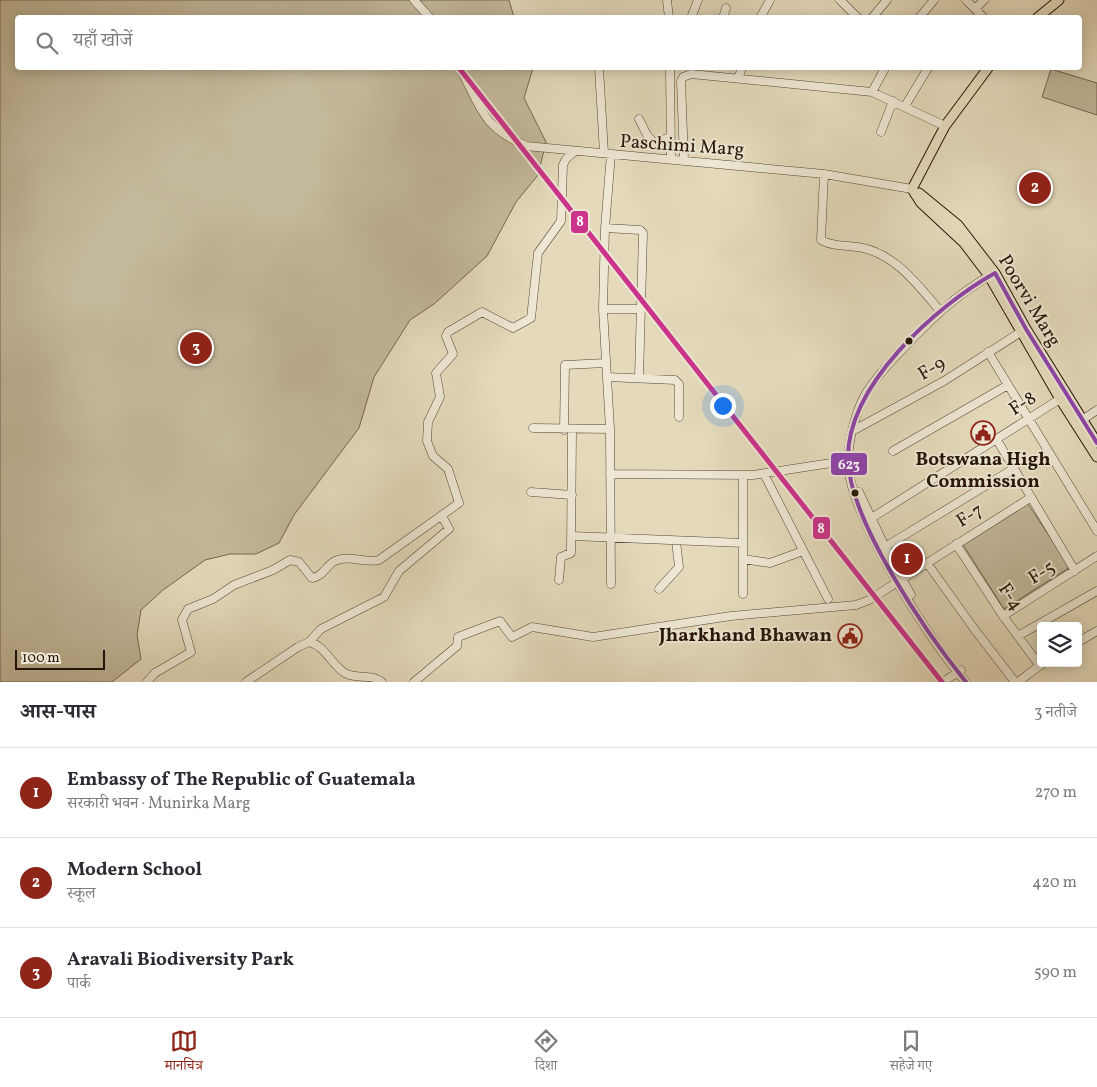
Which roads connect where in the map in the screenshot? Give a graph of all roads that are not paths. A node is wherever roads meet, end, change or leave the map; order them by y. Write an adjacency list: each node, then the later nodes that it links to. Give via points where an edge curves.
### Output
1 (414, 0): 13 (street)
2 (667, 0): 14 (street)
3 (698, 0): 15 (street)
4 (770, 0): 17 (street)
5 (887, 0): 19 (street)
6 (934, 0): 20 (street)
7 (966, 0): 12 (street)
8 (984, 0): 12 (street)
9 (1059, 0): 22 (main road)
10 (843, 1): 18 (street)
11 (726, 8): 16 (street)
12 (975, 9): 21 (street)
13 (427, 15)
14 (669, 15)
15 (692, 15)
16 (723, 15)
17 (762, 15)
18 (855, 15)
19 (874, 15)
20 (922, 15)
21 (981, 15)
22 (1041, 15)
23 (461, 70): 41 (street, via 485,118 500,132 531,147)
24 (599, 70): 42 (street)
25 (670, 70): 40 (street)
26 (681, 70): 32 (street)
27 (741, 70): 33 (street)
28 (884, 70): 34 (street)
29 (927, 70): 36 (street)
30 (987, 70): 38 (main road)
31 (705, 71): 32 (street); 33 (street)
32 (683, 77): 44 (street)
33 (738, 78): 34 (street)
34 (872, 92): 35 (street)
35 (892, 101): 36 (street); 39 (street)
36 (904, 106): 38 (street)
37 (639, 119): 40 (street, via 654,143)
38 (946, 126): 46 (main road)
39 (881, 132)
40 (670, 137): 43 (street)
41 (575, 151): 42 (street); 79 (street, via 563,165 561,221 538,253 531,318 513,328 482,312 446,336 453,354 436,373 440,398 428,422 426,435 434,456 448,469 460,501)
42 (608, 154): 43 (street, Paschimi Marg); 47 (street, Paschimi Marg)
43 (670, 159): 44 (street, Paschimi Marg)
44 (684, 160): 45 (street, Paschimi Marg)
45 (824, 174): 46 (street, Paschimi Marg); 51 (street, via 821,240 862,248 888,258 908,274)
46 (913, 187): 48 (main road, Poorvi Marg, via 958,225)
47 (605, 228): 49 (street, Paschimi Marg); 50 (street, via 642,232)
48 (993, 276): 51 (street); 52 (main road, Poorvi Marg); 64 (street, via 945,310 880,379 866,398)
49 (603, 309): 50 (street); 54 (street, Paschimi Marg)
50 (640, 310): 56 (street)
51 (940, 311): 71 (street, via 880,374 865,395 853,431)
52 (1023, 330): 53 (street, F-9); 58 (main road, Poorvi Marg)
53 (988, 352): 57 (street); 64 (street, F-9, via 902,405)
54 (606, 363): 55 (street, Paschimi Marg); 66 (street, via 566,365)
55 (607, 377): 56 (street); 65 (street, Paschimi Marg)
56 (639, 377): 60 (street, via 678,382)
57 (1008, 385): 61 (street); 69 (street)
58 (1063, 397): 61 (street, F-8); 62 (main road, Poorvi Marg); 70 (main road, Poorvi Marg)
59 (1097, 410): 62 (street)
60 (680, 417)
61 (1029, 419): 67 (street, F-8); 81 (street)
62 (1082, 420): 68 (main road, Poorvi Marg)
63 (533, 428): 66 (street)
64 (856, 428): 71 (street)
65 (610, 429): 66 (street); 73 (street, Paschimi Marg)
66 (568, 430): 77 (street)
67 (997, 440): 72 (street); 80 (street, F-8)
68 (1097, 443)
69 (893, 451)
70 (1097, 457)
71 (850, 460): 74 (street); 80 (street); 94 (street, via 850,478 858,503)
72 (1013, 469): 78 (street); 87 (street)
73 (610, 474): 75 (street); 83 (street, Paschimi Marg)
74 (764, 474): 75 (street); 88 (street)
75 (743, 475): 85 (street)
76 (531, 492): 77 (street)
77 (572, 495): 82 (street)
78 (1030, 498): 86 (street, F-7); 92 (street)
79 (442, 516): 104 (street, via 450,529 399,571 384,597 316,632); 108 (street, via 379,560 334,561 321,575 312,578 299,562 290,560 188,609 182,620 191,652 155,672)
80 (870, 519): 87 (street)
81 (1097, 531)
82 (572, 536): 83 (street); 93 (street, via 570,554 561,557)
83 (610, 539): 84 (street); 95 (street, Paschimi Marg)
84 (676, 541): 85 (street); 96 (street, via 679,567)
85 (743, 543): 90 (street)
86 (956, 544): 91 (street, F-7); 100 (street, F-4)
87 (884, 547): 94 (street)
88 (803, 551): 90 (street, via 770,563); 99 (street)
89 (1097, 556): 92 (street, F-5)
90 (743, 559): 98 (street)
91 (928, 563): 94 (street, F-7); 115 (street, via 974,630)
92 (1075, 571): 100 (street, F-5)
93 (560, 580)
94 (899, 580): 107 (street); 111 (street, F-7, via 856,605 731,616 593,637 532,627 512,637 500,621 458,636 457,646)
95 (611, 584)
96 (659, 589)
97 (1097, 591): 102 (street)
98 (743, 594)
99 (828, 599)
100 (1003, 616): 102 (street, F-4)
101 (1097, 631): 103 (street)
102 (1018, 636): 105 (street, F-4)
103 (1082, 640)
104 (310, 642): 109 (street); 110 (street, via 318,646 342,672)
105 (1037, 659)
106 (1039, 667): 115 (street)
107 (959, 672): 112 (street); 113 (street); 114 (street)
108 (147, 682)
109 (246, 682)
110 (382, 682)
111 (414, 682)
112 (943, 682)
113 (966, 682)
114 (971, 682)
115 (1016, 682)

